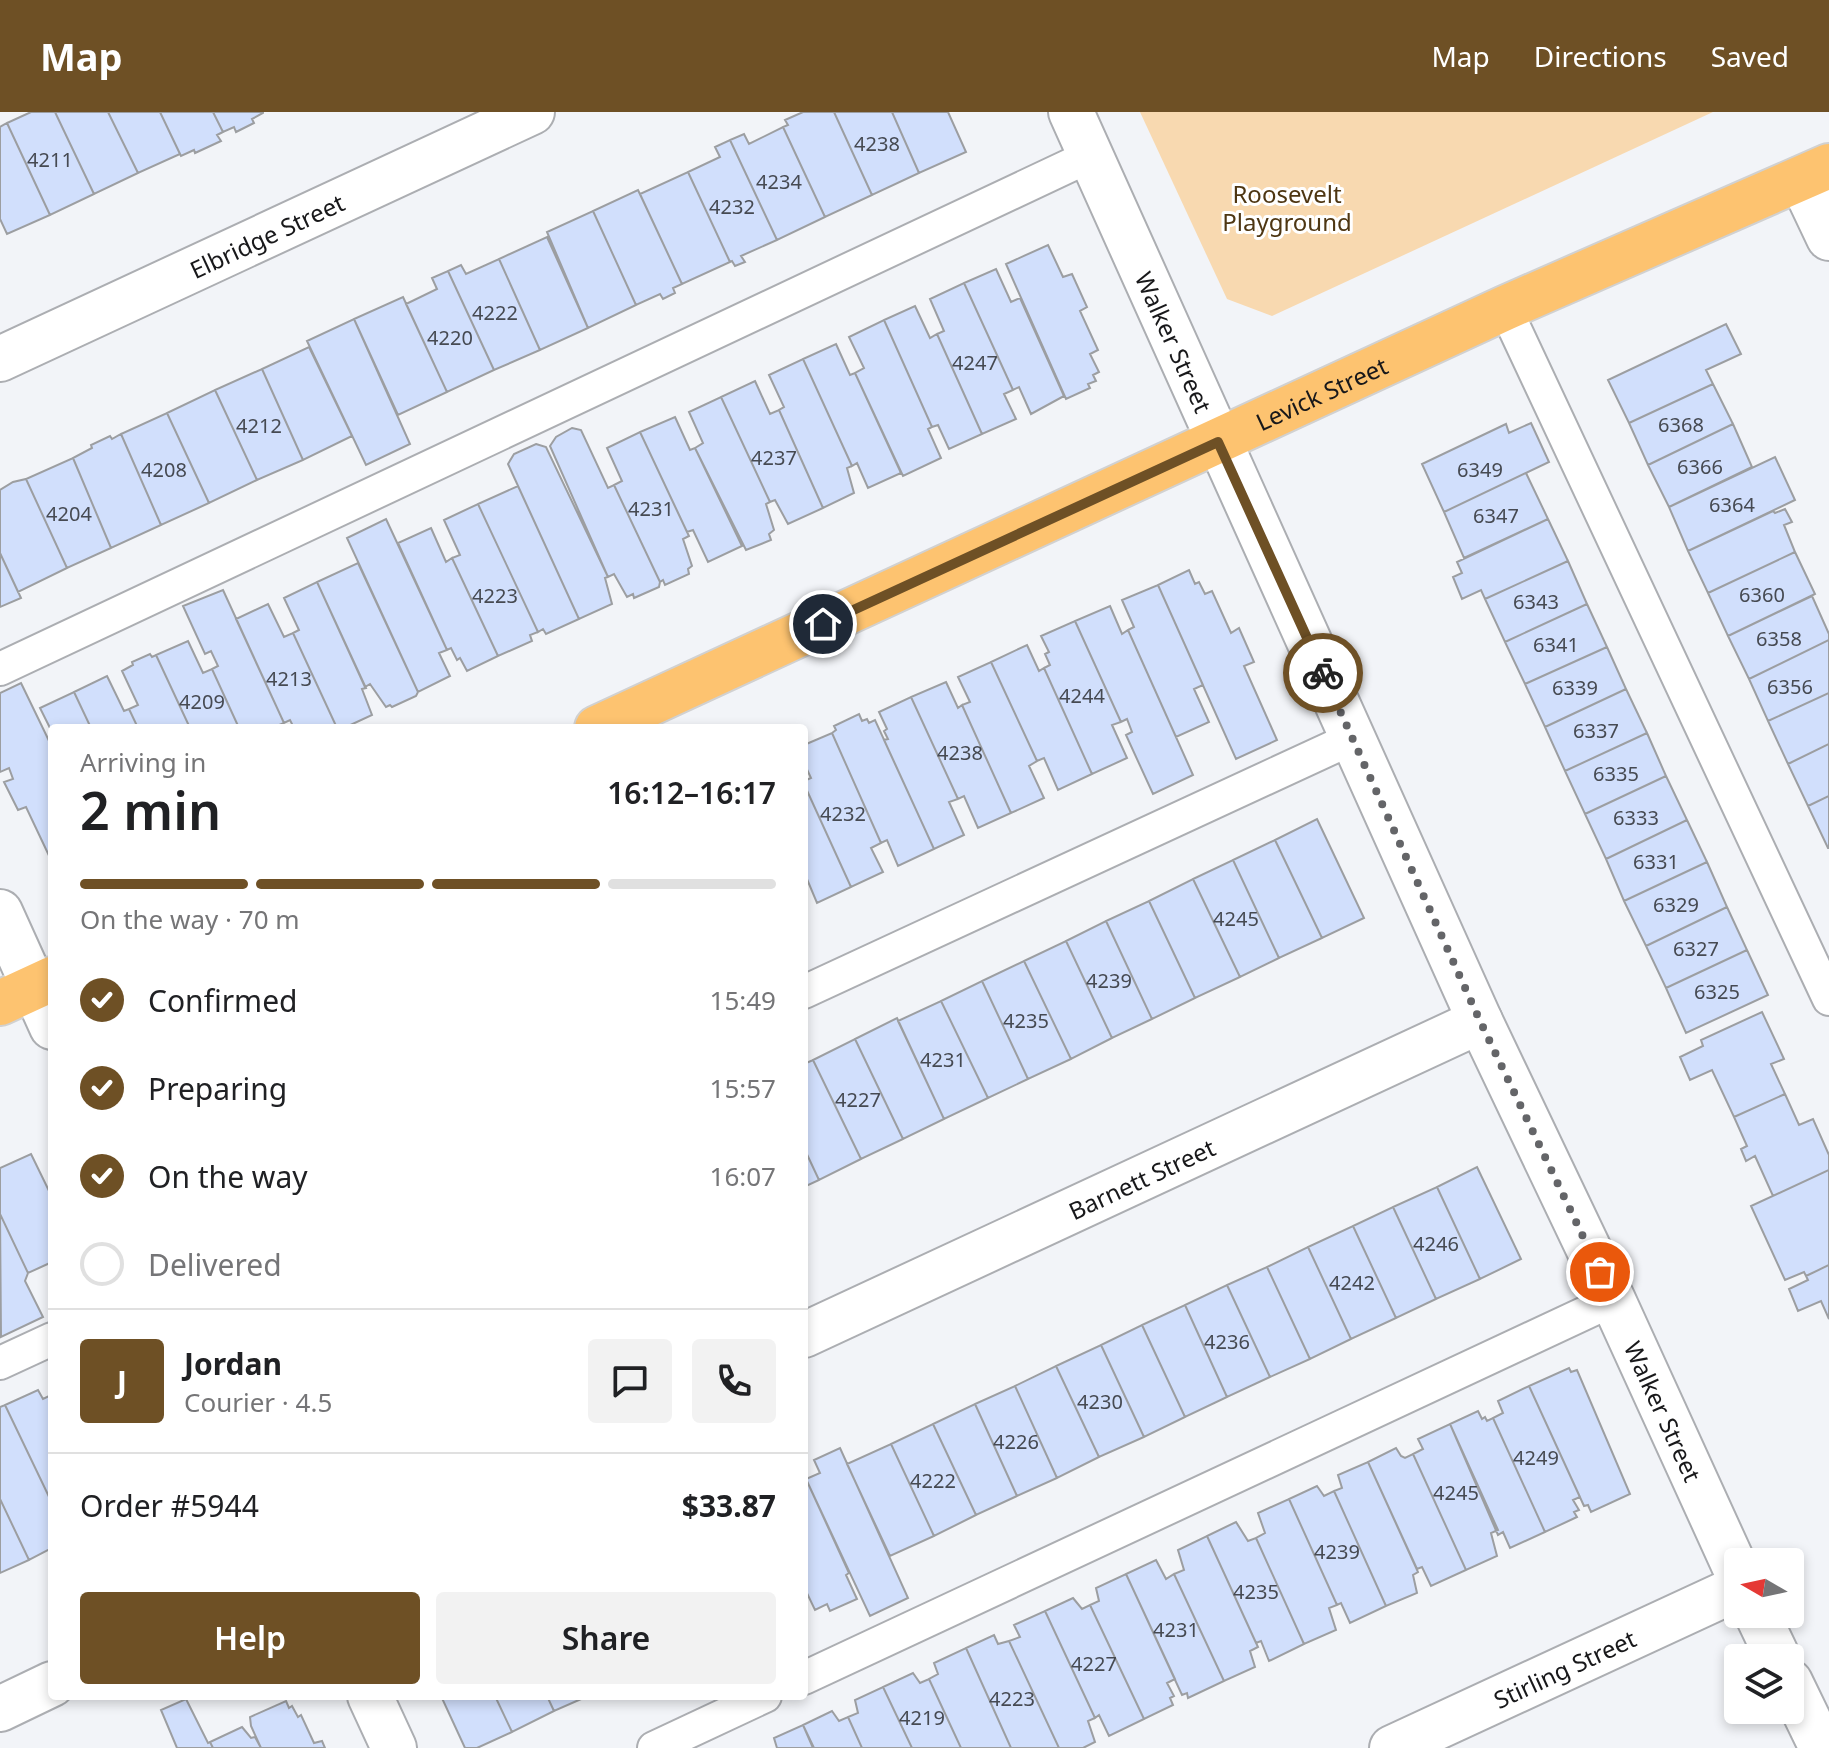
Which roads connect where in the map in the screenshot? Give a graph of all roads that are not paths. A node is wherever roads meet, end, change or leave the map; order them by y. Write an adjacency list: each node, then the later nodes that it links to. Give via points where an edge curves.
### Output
1 (532, 112): 7 (street, Elbridge Street)
2 (1071, 112): 3 (street, Walker Street)
3 (1092, 155): 8 (street, Walker Street); 9 (lane)
4 (1815, 172): 5 (street); 6 (highway, Levick Street)
5 (1829, 238)
6 (1505, 308): 8 (highway, Levick Street); 15 (lane)
7 (0, 359)
8 (1218, 442): 10 (highway, Levick Street); 11 (street, Walker Street)
9 (0, 669)
10 (606, 724)
11 (1353, 738): 14 (lane); 17 (street, Walker Street)
12 (0, 912): 13 (street)
13 (28, 990): 16 (street)
14 (808, 990)
15 (1829, 999)
16 (48, 1021)
17 (1480, 1021): 18 (street, Walker Street); 19 (street, Barnett Street)
18 (1613, 1300): 22 (street, Walker Street); 24 (lane)
19 (808, 1333)
20 (48, 1341): 21 (lane)
21 (0, 1363)
22 (1726, 1548)
23 (1724, 1594): 32 (street, Stirling Street)
24 (808, 1676)
25 (48, 1686): 28 (street)
26 (372, 1700): 30 (street)
27 (756, 1700): 31 (lane)
28 (0, 1709)
29 (1804, 1711): 33 (street)
30 (394, 1748)
31 (654, 1748)
32 (1392, 1748)
33 (1822, 1748)

